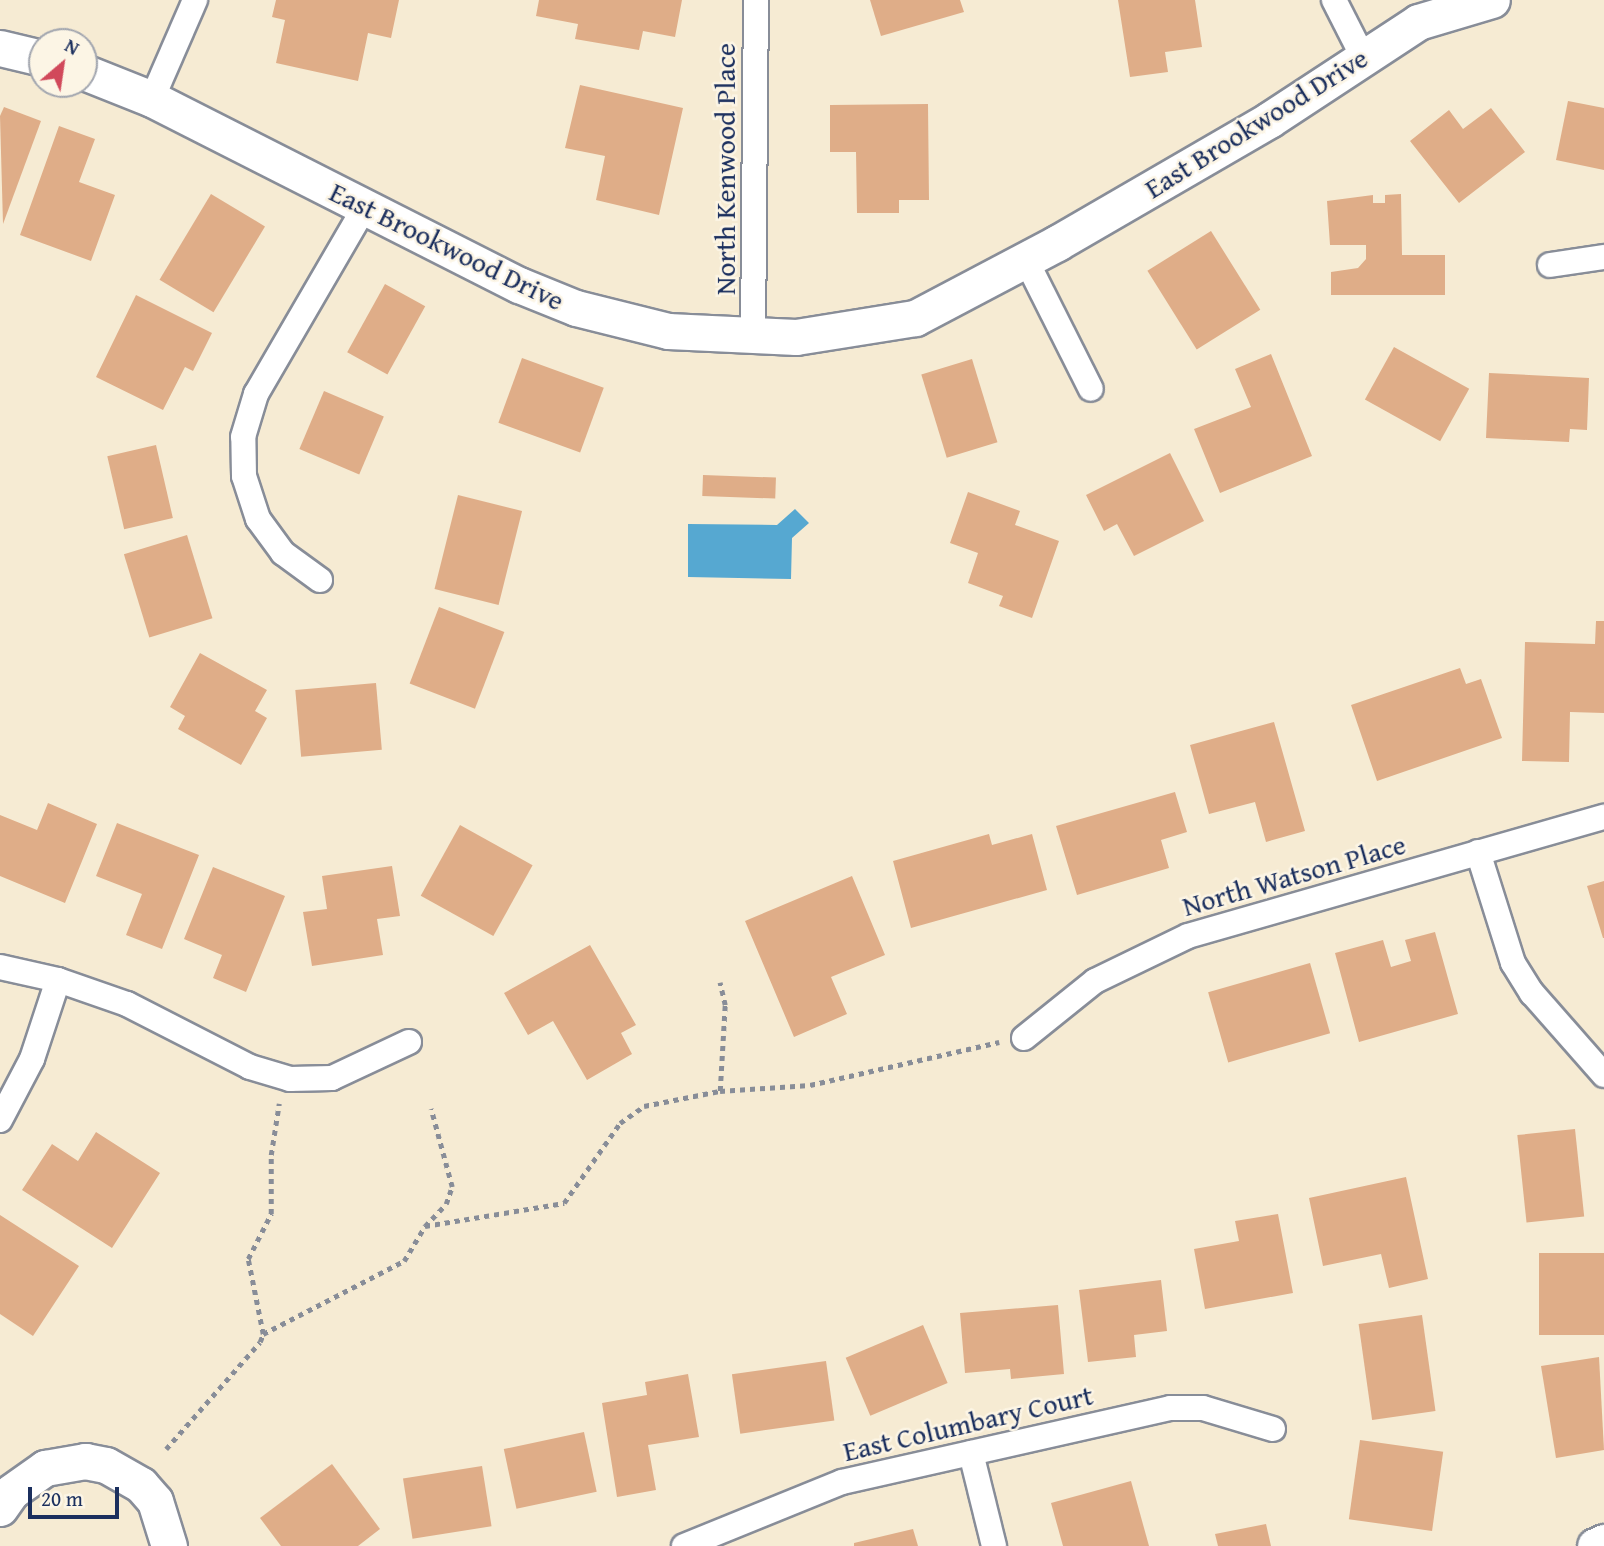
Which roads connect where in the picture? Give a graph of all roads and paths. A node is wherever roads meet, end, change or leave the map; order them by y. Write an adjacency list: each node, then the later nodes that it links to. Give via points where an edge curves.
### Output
1 (195, 0): 9 (street)
2 (756, 0): 14 (street, North Kenwood Place)
3 (1334, 0): 7 (street)
4 (1492, 0): 7 (street, East Brookwood Drive, via 1418,22)
5 (0, 48): 6 (street)
6 (28, 55)
7 (1362, 55): 12 (street, East Brookwood Drive, via 1269,120)
8 (98, 78): 9 (street, East Brookwood Drive)
9 (152, 99): 10 (street, East Brookwood Drive)
10 (365, 207): 14 (street, East Brookwood Drive, via 519,285 576,308 668,331); 16 (street, via 256,394 243,438 244,477 258,519 283,553)
11 (1604, 257): 13 (street)
12 (1026, 260): 14 (street, East Brookwood Drive, via 915,317 833,333); 15 (street)
13 (1550, 265)
14 (753, 338)
15 (1091, 389)
16 (320, 580)
17 (1604, 817): 18 (street, North Watson Place)
18 (1478, 852): 22 (street, North Watson Place, via 1188,936 1095,981); 24 (street, via 1513,963 1532,993)
19 (0, 967): 20 (street)
20 (58, 980): 23 (street, via 127,1004 250,1067 290,1079 332,1078); 28 (street, via 32,1059)
21 (720, 983): 25 (path, via 725,1005)
22 (1024, 1038): 25 (path, via 810,1085)
23 (409, 1042)
24 (1604, 1075)
25 (720, 1091): 29 (path, via 664,1100 631,1112 564,1203)
26 (280, 1103): 30 (path, via 271,1154 273,1203 267,1226 248,1259)
27 (431, 1109): 29 (path, via 452,1187 446,1204)
28 (0, 1120)
29 (425, 1226): 30 (path, via 404,1261 382,1277)
30 (263, 1334): 32 (path, via 256,1348)
31 (1273, 1429): 33 (street, East Columbary Court, via 1203,1408 1170,1408)
32 (166, 1449)
33 (971, 1453): 38 (street, East Columbary Court, via 842,1482); 39 (street)
34 (13, 1479): 35 (street); 37 (street, via 65,1463 106,1465 141,1485 155,1501)
35 (0, 1508)
36 (1604, 1542): 40 (street)
37 (170, 1544)
38 (684, 1546)
39 (994, 1546)
40 (1595, 1546)

